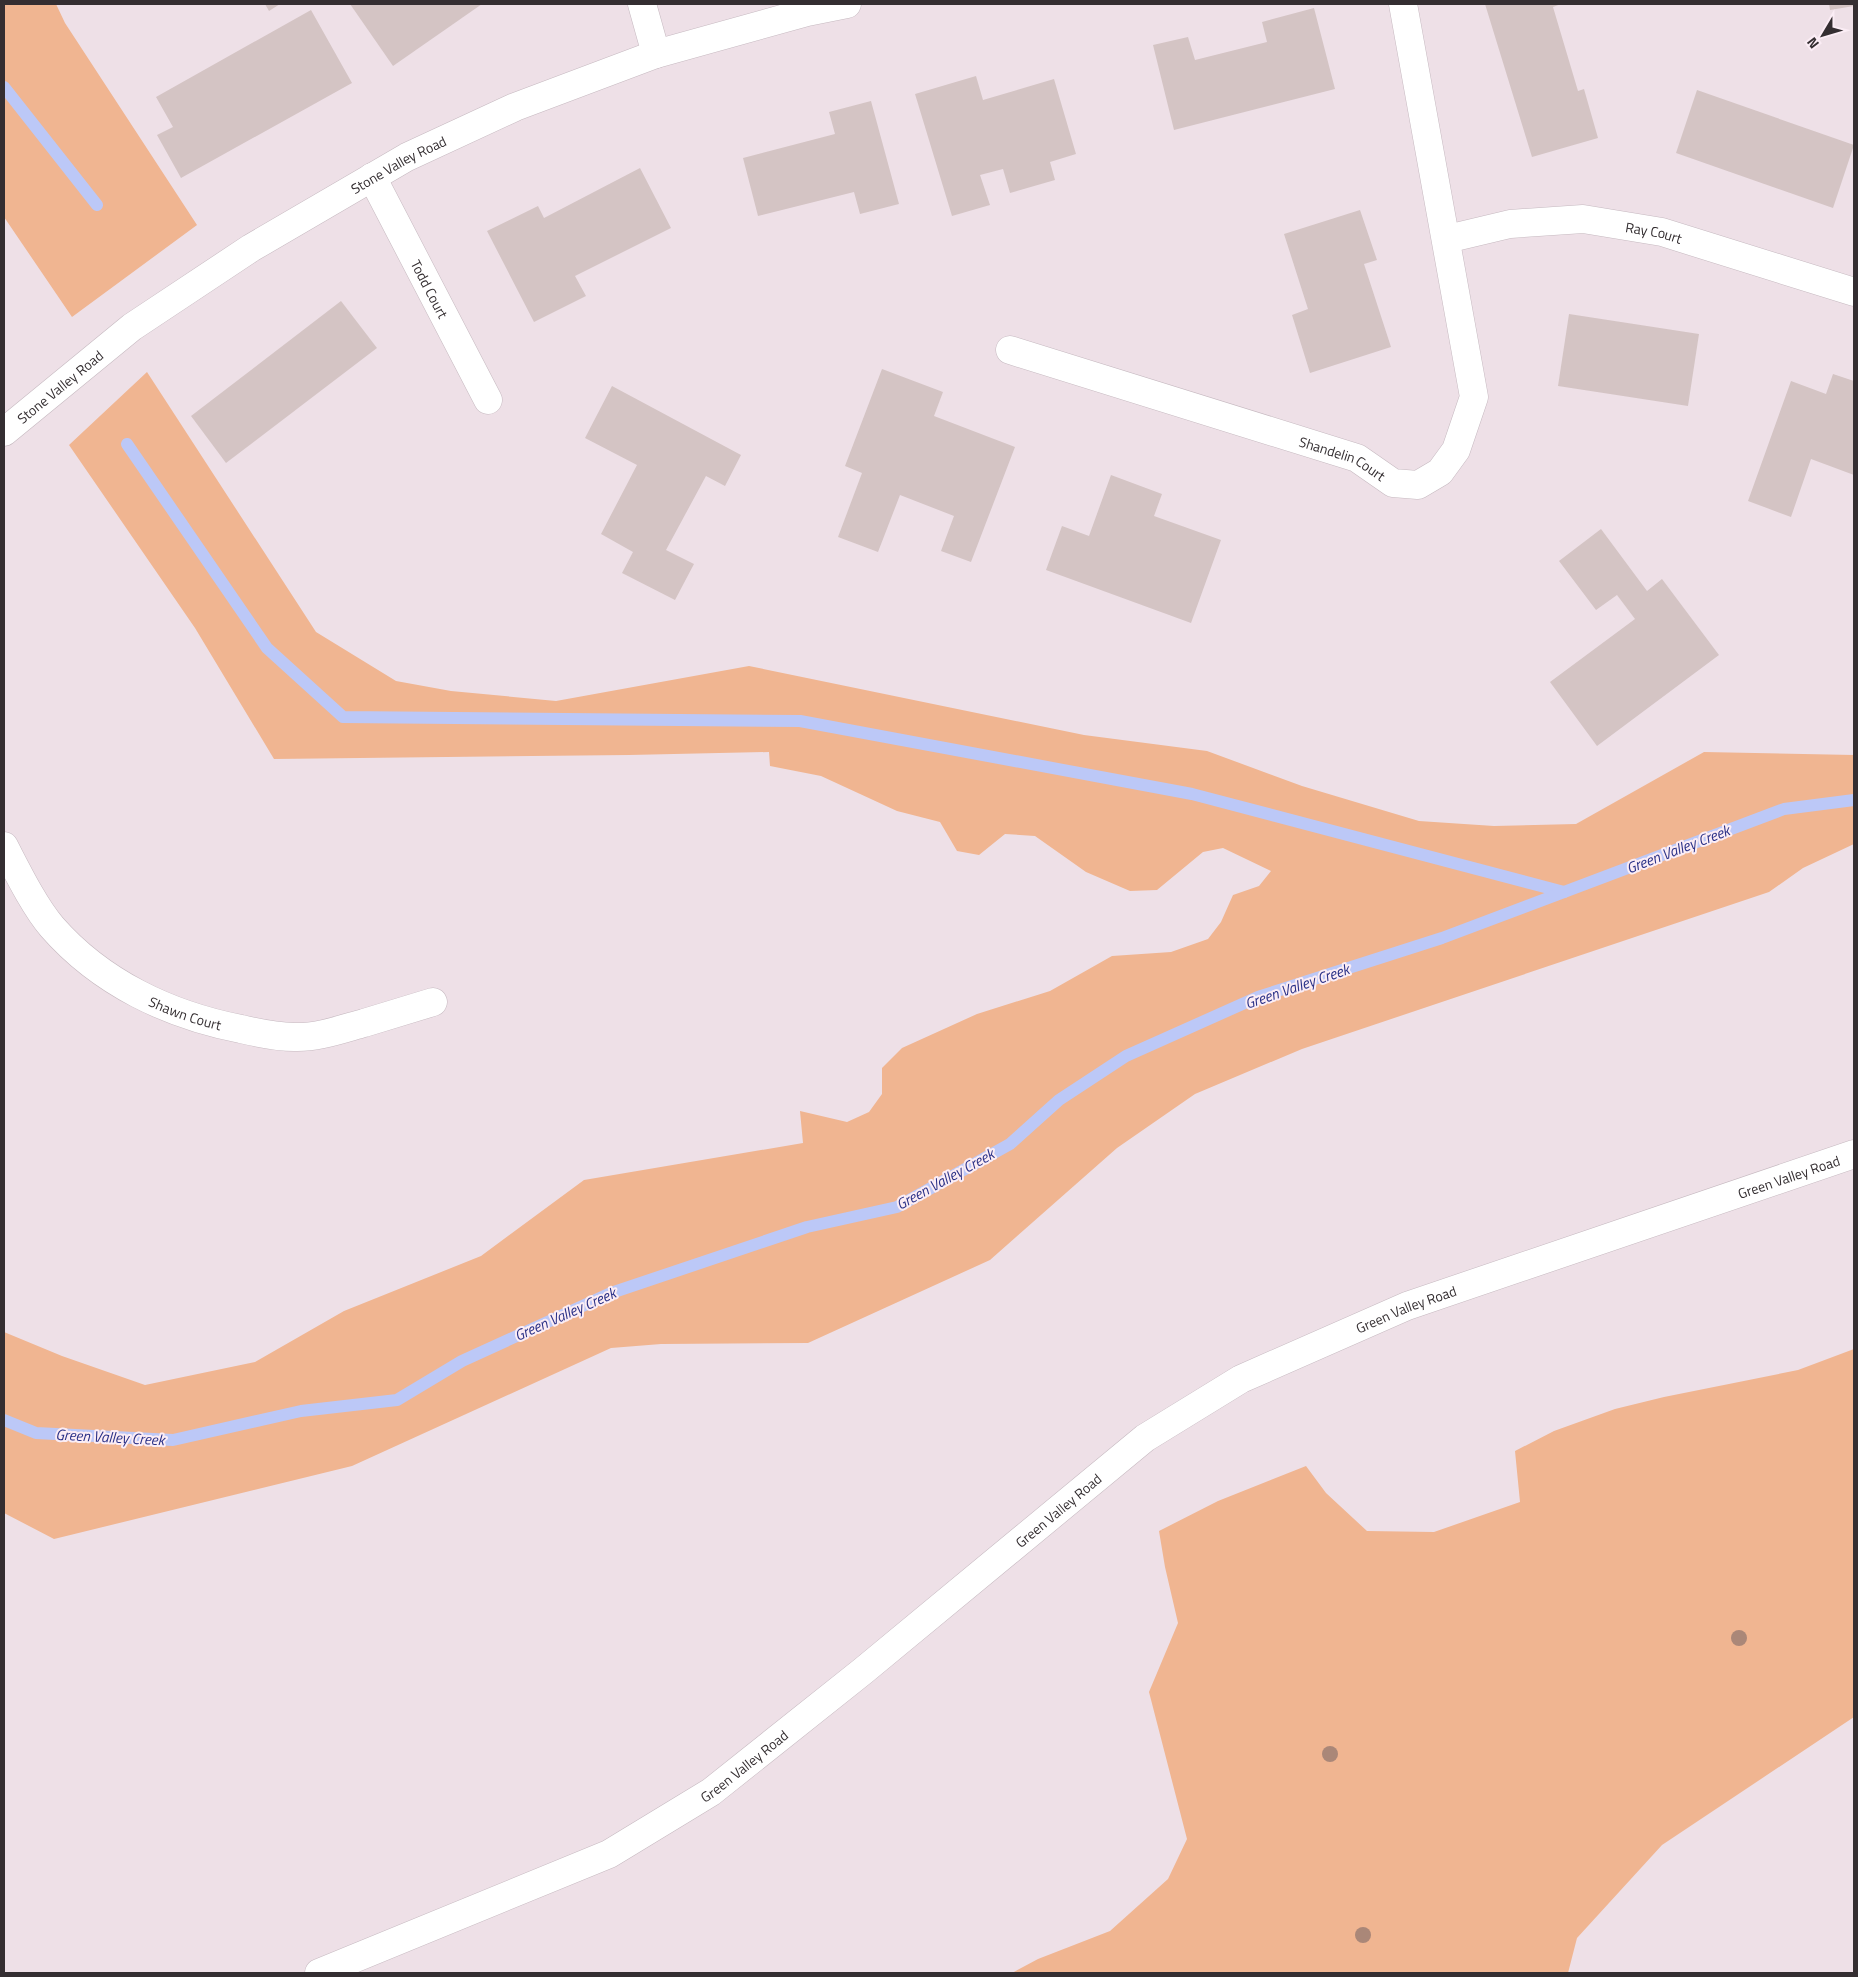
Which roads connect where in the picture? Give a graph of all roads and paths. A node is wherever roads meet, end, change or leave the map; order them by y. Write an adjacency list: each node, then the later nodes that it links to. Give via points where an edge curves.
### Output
1 (642, 4): 4 (street)
2 (846, 4): 4 (street, Stone Valley Road)
3 (1404, 4): 6 (street, Shandelin Court)
4 (656, 54): 5 (street, Stone Valley Road, via 515,107)
5 (372, 177): 9 (street, Todd Court); 10 (street, Stone Valley Road, via 251,248 132,327)
6 (1447, 238): 7 (street, Ray Court, via 1510,224 1584,219 1662,232); 8 (street, Shandelin Court, via 1474,397 1456,450 1440,472 1418,485 1392,482 1357,458)
7 (1854, 292)
8 (1010, 350)
9 (488, 400)
10 (4, 432)
11 (4, 846): 12 (street, Shawn Court, via 51,926 87,962 126,988 166,1008 211,1023 294,1037 333,1032)
12 (433, 1002)
13 (1854, 1154): 14 (street, Green Valley Road, via 1406,1306 1241,1379 1145,1438 711,1792 609,1854)
14 (319, 1973)

